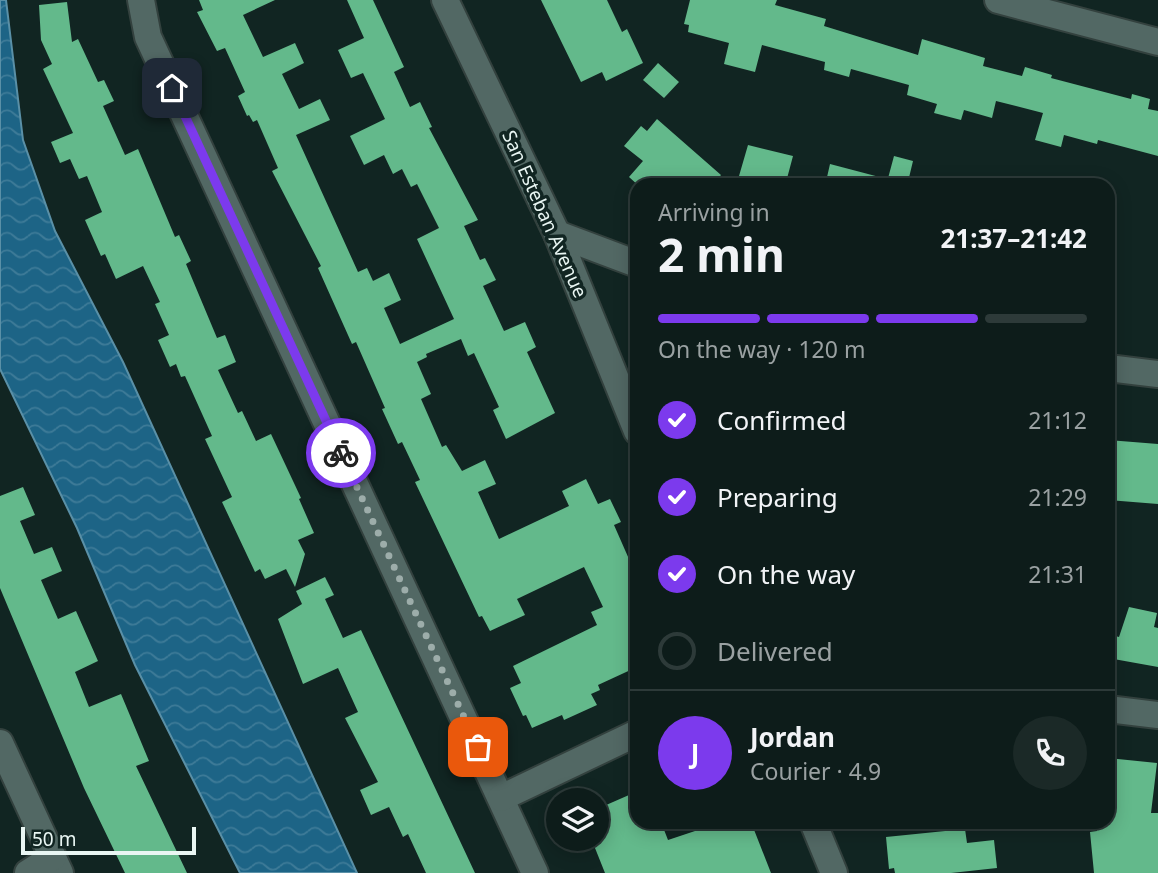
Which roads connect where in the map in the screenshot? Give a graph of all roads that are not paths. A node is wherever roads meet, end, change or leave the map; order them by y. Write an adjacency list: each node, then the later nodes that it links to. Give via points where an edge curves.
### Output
1 (141, 0): 14 (street, via 148,37)
2 (445, 0): 5 (street, San Esteban Avenue)
3 (998, 0): 4 (street)
4 (1158, 42)
5 (557, 234): 6 (street); 9 (street, San Esteban Avenue)
6 (630, 261)
7 (1115, 369): 8 (street)
8 (1158, 374)
9 (630, 414)
10 (1115, 710): 11 (street)
11 (1158, 715)
12 (630, 736): 14 (street)
13 (0, 743): 16 (street)
14 (501, 798): 18 (street)
15 (816, 829): 19 (street)
16 (56, 865): 17 (street)
17 (28, 873)
18 (535, 873)
19 (834, 873)

